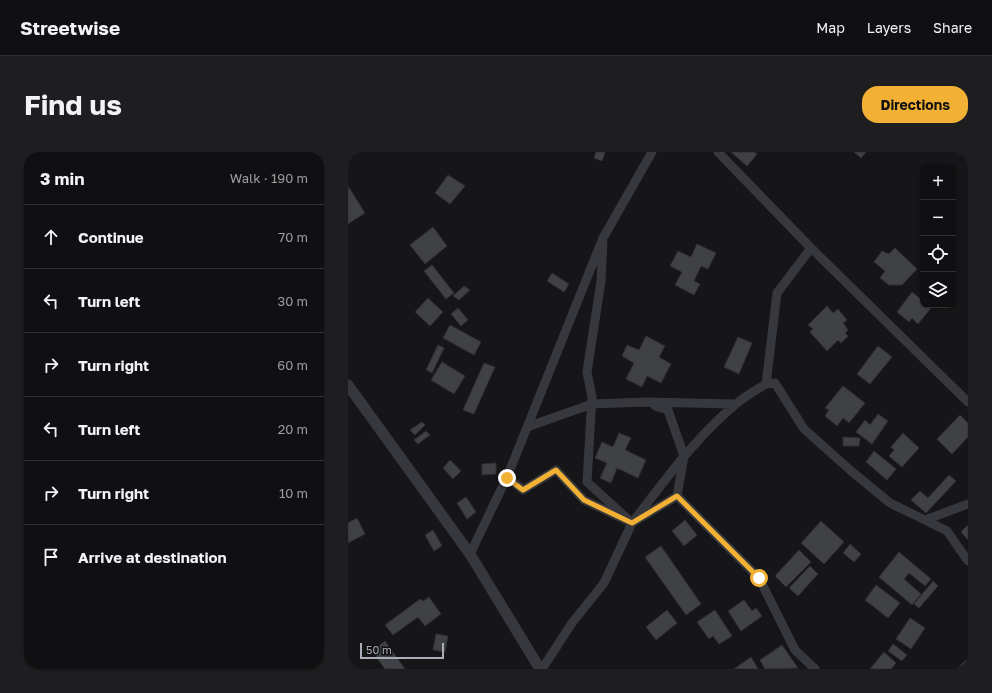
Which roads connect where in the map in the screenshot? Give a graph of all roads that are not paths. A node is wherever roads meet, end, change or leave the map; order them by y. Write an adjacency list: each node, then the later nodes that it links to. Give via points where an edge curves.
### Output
1 (652, 152): 3 (street)
2 (718, 152): 4 (street)
3 (603, 238): 9 (street, via 601,281 587,372); 11 (street)
4 (811, 248): 5 (street, via 777,293); 8 (street)
5 (766, 384): 10 (street); 16 (street, via 775,383 804,429 850,470 890,503)
6 (348, 385): 18 (street)
7 (646, 402): 9 (street); 10 (street); 12 (street, via 668,410)
8 (968, 402)
9 (592, 404): 11 (street); 17 (street, via 587,482)
10 (735, 404): 12 (street)
11 (527, 427): 13 (street)
12 (684, 456): 14 (street); 17 (street)
13 (507, 478): 17 (street, via 523,490 556,470 584,500); 18 (street)
14 (677, 496): 17 (street); 21 (street, via 759,578 795,650)
15 (968, 504): 16 (street)
16 (926, 520): 19 (street, via 947,531)
17 (632, 523): 20 (street, via 604,583 572,623)
18 (470, 554): 20 (street)
19 (968, 561)
20 (541, 669)
21 (815, 669)

